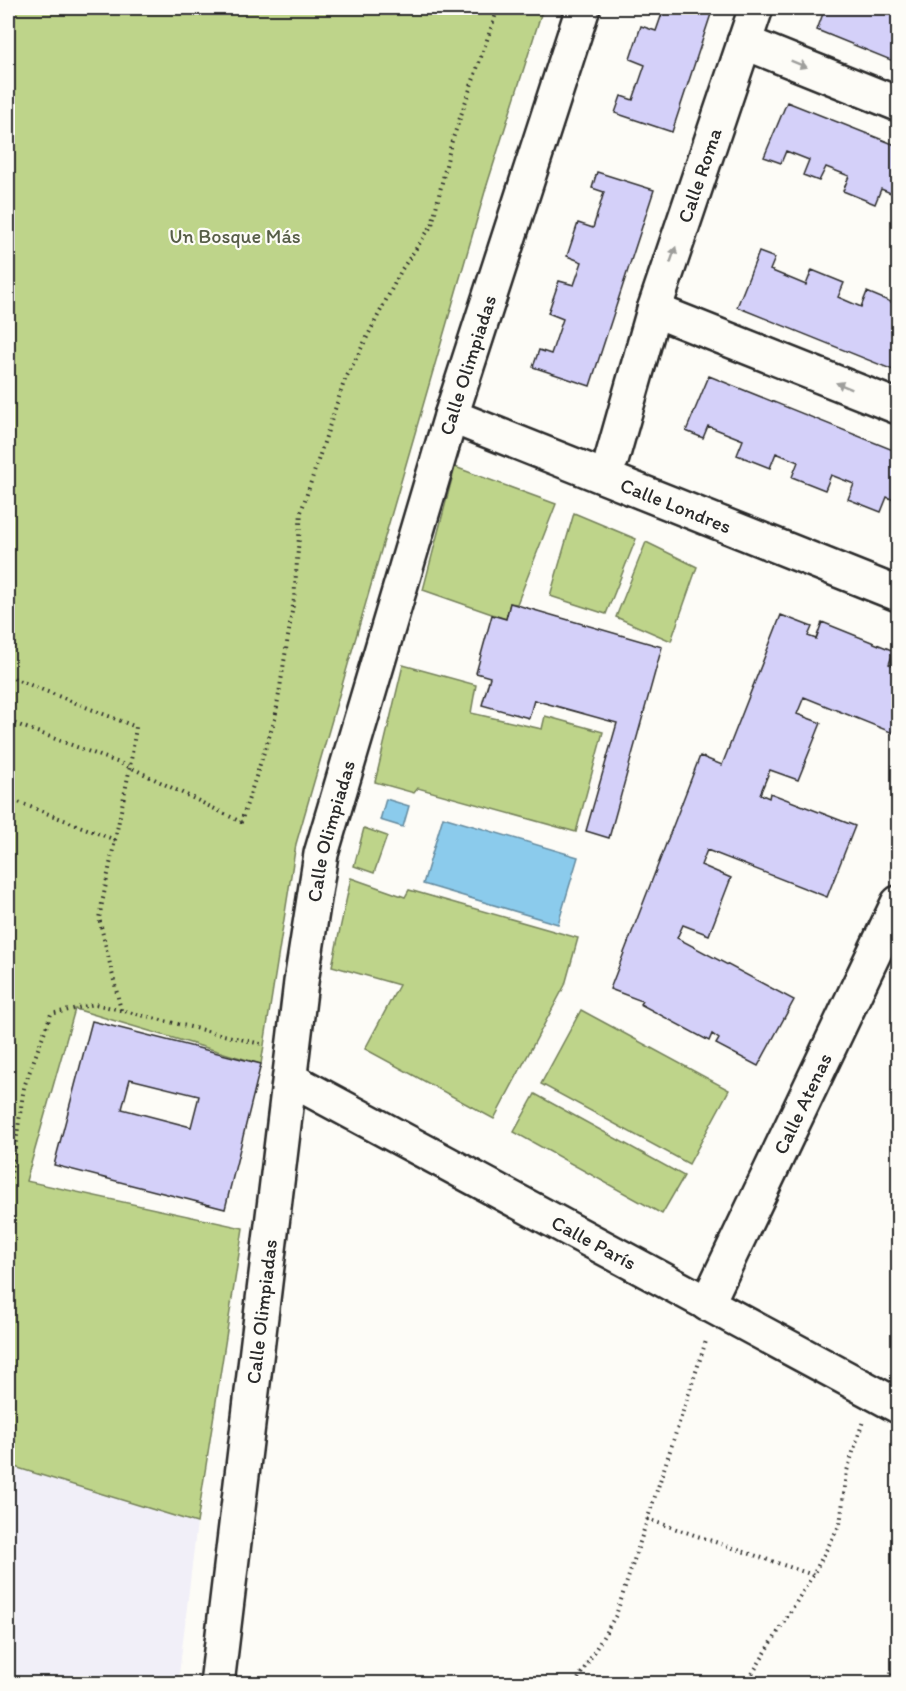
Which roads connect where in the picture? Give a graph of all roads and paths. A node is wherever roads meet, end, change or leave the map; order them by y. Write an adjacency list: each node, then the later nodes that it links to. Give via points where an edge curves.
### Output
1 (498, 8): 13 (path, via 451,144 432,225 402,269 344,382 301,512 294,599 275,719 241,822)
2 (583, 8): 8 (street, Calle Olimpiadas)
3 (756, 8): 4 (street, Calle Roma)
4 (744, 42): 5 (street, one-way to 5); 6 (street, Calle Roma, one-way to 4)
5 (898, 104)
6 (654, 310): 7 (street, one-way to 6); 9 (street, Calle Roma)
7 (898, 407)
8 (451, 416): 10 (street, Calle Londres); 18 (street, Calle Olimpiadas, via 321,854)
9 (612, 458)
10 (898, 594)
11 (8, 676): 13 (path, via 136,728)
12 (8, 721): 13 (path)
13 (130, 767): 15 (path)
14 (8, 798): 15 (path)
15 (115, 840): 17 (path, via 99,918)
16 (898, 903): 20 (street, Calle Atenas)
17 (121, 1010): 18 (path); 19 (path, via 95,1004 51,1014 24,1087)
18 (291, 1066): 20 (street, Calle París); 25 (street, Calle Olimpiadas)
19 (8, 1196)
20 (707, 1304): 21 (street, Calle París); 22 (path, via 707,1341)
21 (886, 1399): 23 (path, via 847,1471 840,1524)
22 (646, 1519): 23 (path); 26 (path, via 616,1615)
23 (813, 1575): 27 (path)
24 (898, 1665): 28 (path)
25 (217, 1683)
26 (575, 1683)
27 (746, 1683)
28 (884, 1683)

